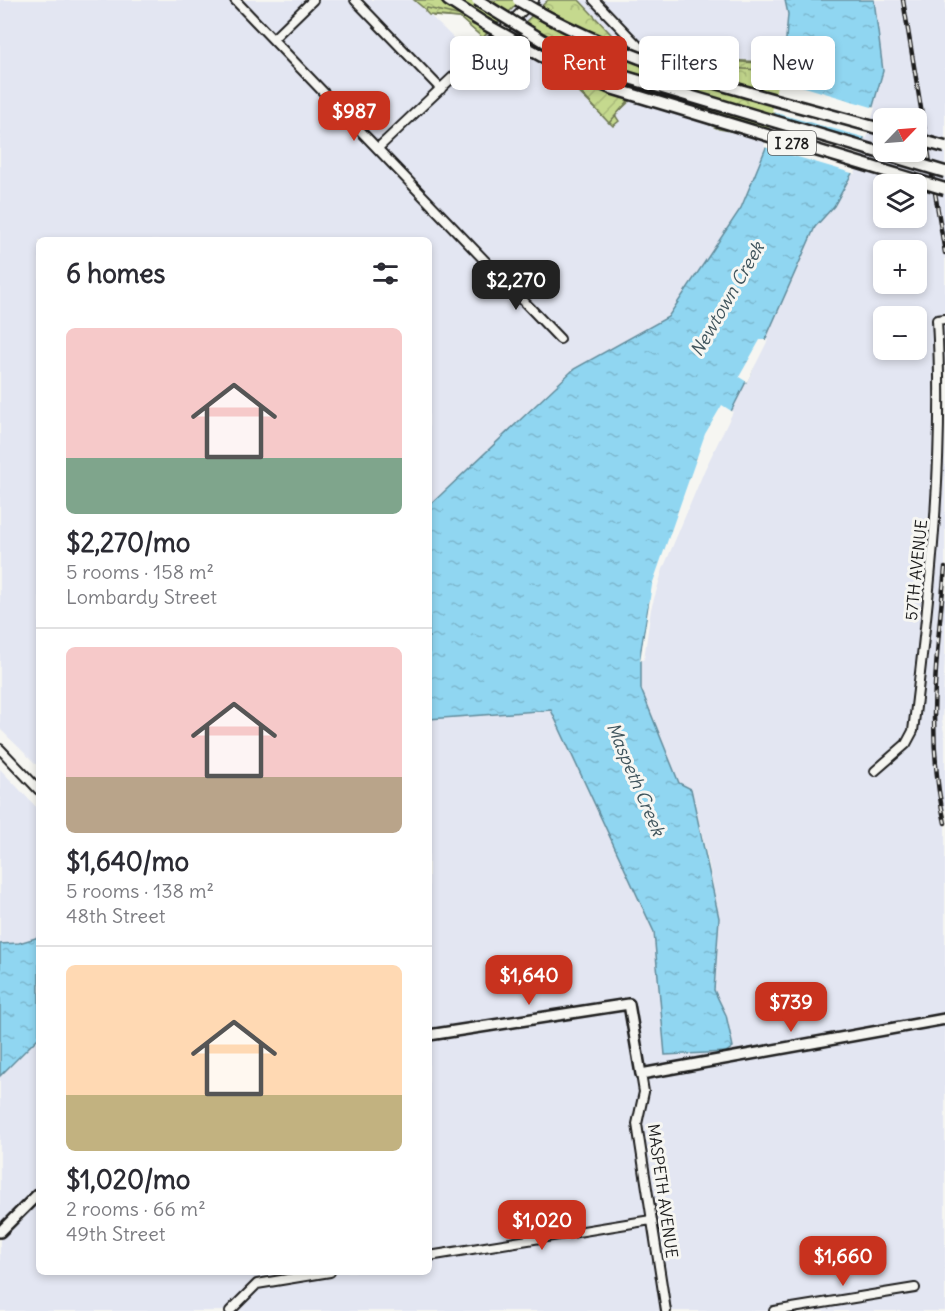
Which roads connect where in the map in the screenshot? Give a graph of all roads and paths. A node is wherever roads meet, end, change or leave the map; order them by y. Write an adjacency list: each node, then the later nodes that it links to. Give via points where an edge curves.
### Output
1 (236, 0): 11 (street)
2 (313, 0): 11 (street)
3 (355, 0): 13 (street)
4 (477, 0): 18 (highway, I 278, bridge, via 547,43 620,75)
5 (518, 0): 14 (highway, I 278, bridge, via 576,32 635,57)
6 (534, 0): 9 (street)
7 (594, 0): 12 (street)
8 (454, 2): 19 (highway, I 278, bridge, via 529,51 611,88)
9 (504, 29): 10 (street); 13 (street)
10 (511, 36)
11 (273, 39): 17 (street)
12 (639, 47)
13 (441, 89): 17 (street)
14 (873, 127)
15 (927, 142): 16 (highway, bridge)
16 (945, 147)
17 (378, 148): 21 (street)
18 (945, 172)
19 (945, 189)
20 (941, 320): 23 (street, 57TH AVENUE, via 941,447 914,728 906,744)
21 (560, 339)
22 (0, 749): 24 (street)
23 (875, 771)
24 (36, 787)
25 (945, 1019): 27 (main road)
26 (432, 1035): 27 (main road, MASPETH AVENUE, via 629,1004)
27 (641, 1074): 29 (street, MASPETH AVENUE, via 644,1092 637,1124)
28 (36, 1196): 30 (main road)
29 (651, 1220): 31 (street); 35 (street, MASPETH AVENUE)
30 (0, 1232)
31 (432, 1256)
32 (312, 1275): 34 (street, via 257,1284)
33 (915, 1288): 36 (street)
34 (230, 1311)
35 (666, 1311)
36 (774, 1311)

